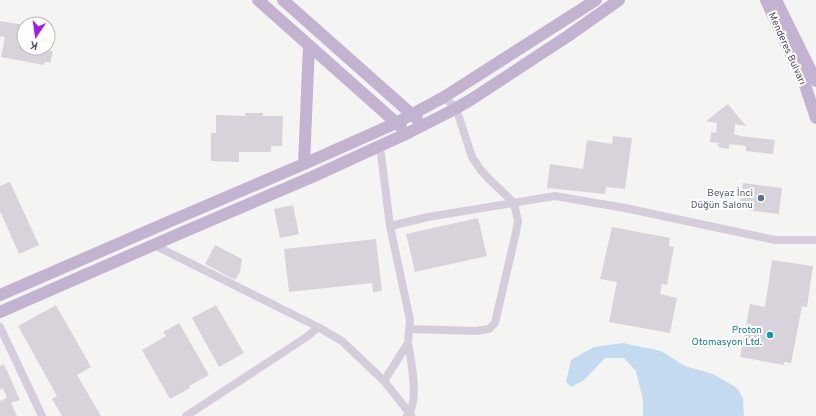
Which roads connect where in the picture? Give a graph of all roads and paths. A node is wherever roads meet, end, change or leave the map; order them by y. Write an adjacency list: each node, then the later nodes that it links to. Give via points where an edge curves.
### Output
1 (258, 0): 8 (main road)
2 (283, 0): 13 (main road)
3 (596, 0): 11 (main road)
4 (619, 0): 12 (main road)
5 (766, 0): 14 (main road, Menderes Bulvarı, via 805,85)
6 (776, 0): 10 (main road)
7 (782, 0): 9 (main road, Menderes Bulvarı)
8 (309, 45): 15 (main road); 19 (main road)
9 (816, 78)
10 (816, 81)
11 (444, 97): 12 (street); 13 (main road)
12 (456, 108): 16 (main road); 20 (street, via 472,157 487,177)
13 (411, 114): 15 (main road); 16 (main road)
14 (816, 118)
15 (396, 123): 17 (main road); 19 (main road)
16 (424, 126): 17 (main road)
17 (408, 133): 18 (main road)
18 (380, 146): 21 (street); 23 (main road)
19 (304, 164): 24 (main road)
20 (514, 203): 21 (street); 22 (street, via 556,196 775,240); 28 (street, via 518,221 495,323 489,328 476,331)
21 (390, 226): 28 (street)
22 (816, 240)
23 (154, 245): 25 (main road); 27 (street)
24 (0, 295)
25 (0, 312)
26 (0, 327): 32 (street)
27 (318, 327): 30 (street, via 342,342); 33 (street)
28 (410, 329): 29 (street)
29 (408, 343): 30 (street); 31 (street, via 415,388)
30 (384, 382): 31 (street)
31 (410, 415)
32 (42, 416)
33 (186, 416)

